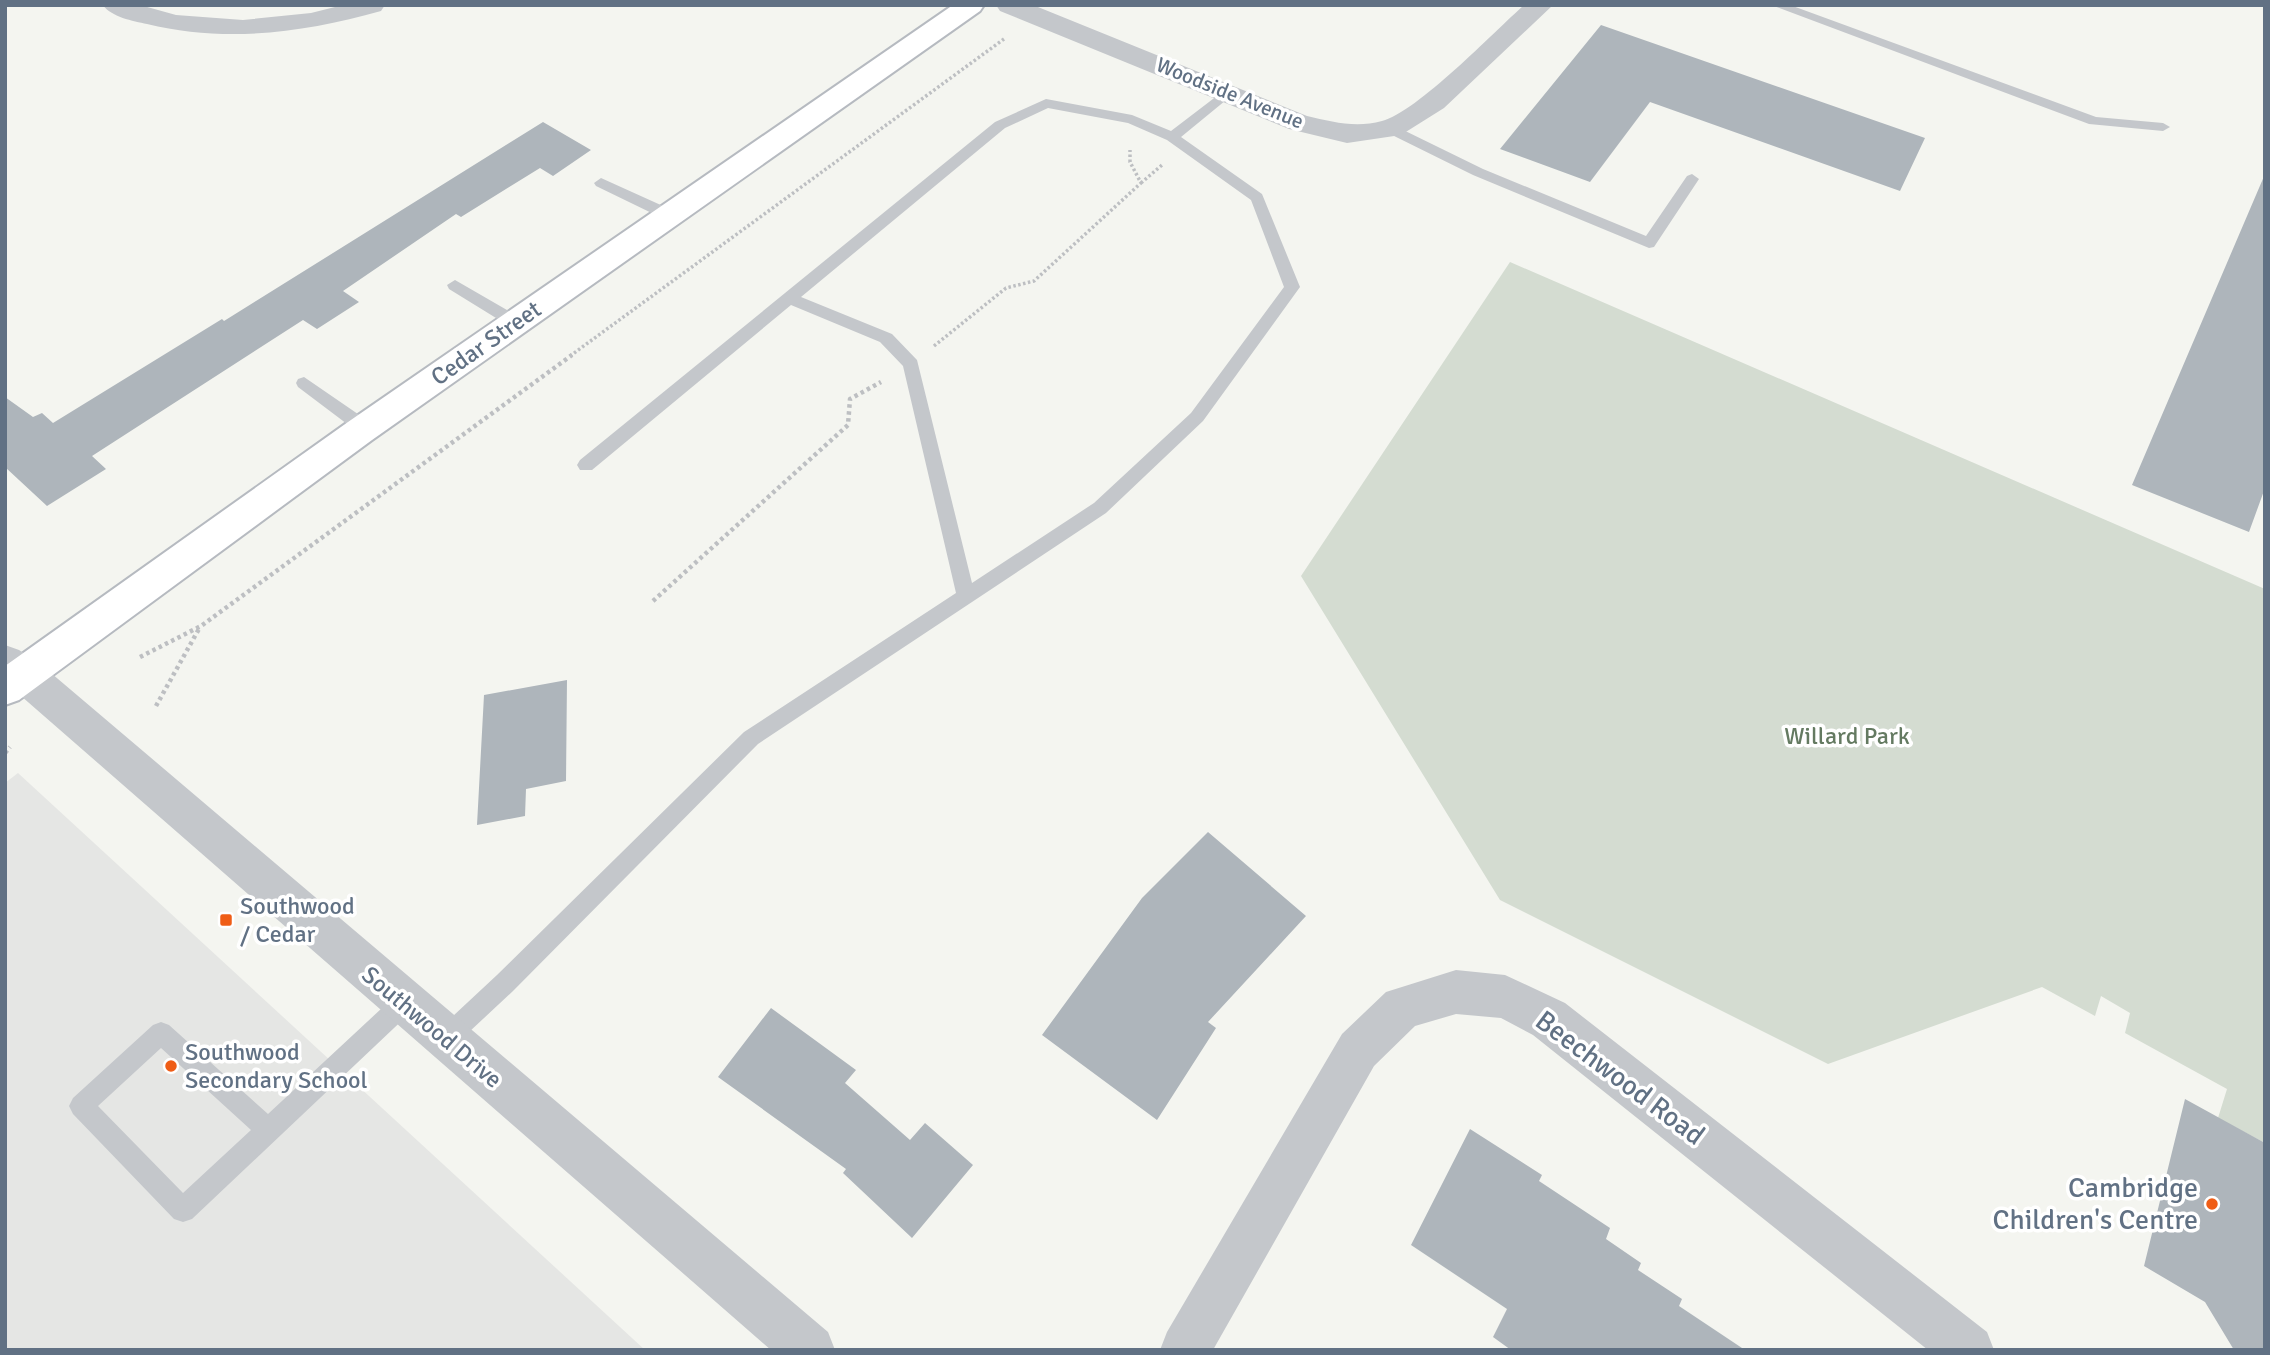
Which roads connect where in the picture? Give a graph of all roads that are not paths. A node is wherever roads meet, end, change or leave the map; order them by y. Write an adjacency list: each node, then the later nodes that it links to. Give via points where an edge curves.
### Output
1 (116, 5): 2 (street, via 143,18 218,27 292,23)
2 (372, 5)
3 (971, 5): 13 (main road, Cedar Street)
4 (1009, 5): 7 (street, Woodside Avenue)
5 (1540, 5): 9 (street, Woodside Avenue, via 1434,102)
6 (1777, 5): 8 (lane, via 2094,121)
7 (1226, 93): 9 (street, Woodside Avenue, via 1299,123 1347,134); 10 (lane)
8 (2163, 127)
9 (1391, 129): 11 (lane, via 1478,172 1648,243)
10 (1172, 137): 15 (lane, via 1132,120 1046,103 1000,125); 20 (lane, via 1257,197 1292,287 1197,417 1100,508)
11 (1692, 179)
12 (601, 183): 13 (lane)
13 (668, 215): 16 (main road, Cedar Street)
14 (455, 285): 16 (lane)
15 (789, 298): 19 (lane); 20 (lane, via 886,338 911,364)
16 (515, 322): 18 (main road, Cedar Street)
17 (304, 383): 18 (lane)
18 (365, 428): 21 (main road, Cedar Street)
19 (586, 465)
20 (966, 597): 23 (lane, via 751,738)
21 (12, 674): 22 (street, Southwood Drive)
22 (404, 1003): 23 (street, Southwood Drive); 24 (lane)
23 (446, 1038): 25 (street, Southwood Drive)
24 (268, 1130): 24 (lane, via 161,1033 81,1105 183,1210)
25 (810, 1350)
26 (1185, 1350): 27 (street, Beechwood Road, via 1358,1050 1402,1008 1456,992 1505,997 1549,1019)
27 (1969, 1350)

